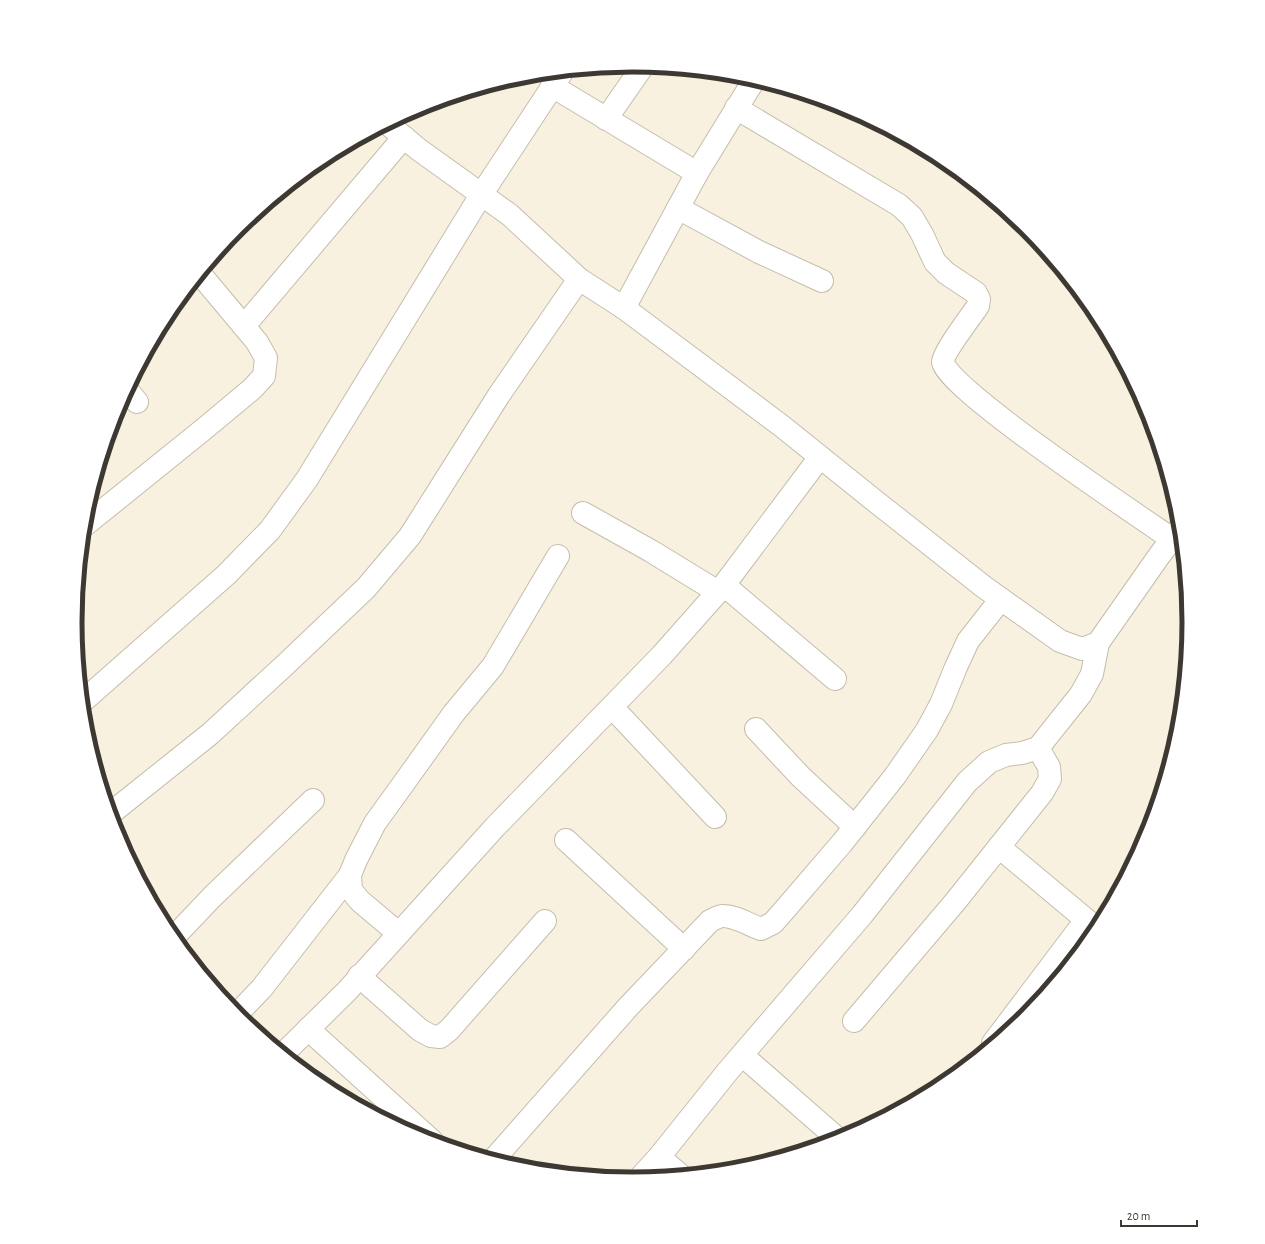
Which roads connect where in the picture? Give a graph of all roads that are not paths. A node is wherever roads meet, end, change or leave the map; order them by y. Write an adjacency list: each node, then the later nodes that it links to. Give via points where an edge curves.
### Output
1 (639, 72): 5 (street)
2 (557, 79): 5 (street); 8 (street)
3 (751, 85): 4 (street)
4 (736, 108): 7 (street); 18 (street, via 900,205 912,217 935,262 946,273 976,293 979,299 978,306 947,352 943,361 945,369 1004,421 1064,465)
5 (606, 119): 7 (street)
6 (396, 131): 8 (street); 14 (street)
7 (697, 173): 9 (street)
8 (481, 194): 11 (street, via 510,215); 25 (street, via 307,479 270,530 226,575)
9 (678, 208): 12 (street, via 759,252); 13 (street)
10 (203, 278): 14 (street)
11 (579, 279): 13 (street); 30 (street, via 498,394 410,536 366,588 210,734)
12 (822, 281)
13 (624, 308): 15 (street)
14 (244, 326): 17 (street, via 266,358 264,376 252,389)
15 (820, 457): 21 (street); 22 (street)
16 (583, 513): 21 (street)
17 (92, 520)
18 (1176, 534)
19 (1175, 535): 23 (street)
20 (558, 556): 35 (street, via 493,666 454,712 375,823)
21 (721, 589): 24 (street); 26 (street)
22 (1001, 599): 23 (street, via 1060,641 1082,649); 32 (street, via 968,641 927,730)
23 (1098, 643): 28 (street, via 1092,674 1082,694)
24 (835, 679)
25 (88, 697)
26 (612, 707): 31 (street); 39 (street, via 495,827)
27 (756, 729): 32 (street, via 802,778)
28 (1038, 748): 34 (street, via 1050,767 1050,779); 47 (street, via 1006,755 989,762 967,782 862,915)
29 (313, 800): 38 (street)
30 (116, 810)
31 (715, 817)
32 (855, 827): 40 (street, via 773,923 761,929 735,918 721,916 710,921)
33 (566, 840): 40 (street)
34 (999, 847): 37 (street); 44 (street)
35 (350, 875): 39 (street, via 351,890 360,901); 42 (street, via 262,988)
36 (545, 921): 41 (street, via 440,1037 431,1036 420,1030)
37 (1091, 924): 43 (street)
38 (178, 933)
39 (398, 933): 41 (street)
40 (684, 949): 50 (street, via 628,1007)
41 (359, 976): 45 (street)
42 (242, 1009)
43 (1013, 1019)
44 (854, 1021)
45 (308, 1029): 46 (street); 48 (street)
46 (287, 1050)
47 (742, 1055): 49 (street); 51 (street)
48 (418, 1128)
49 (832, 1134)
50 (498, 1155)
51 (660, 1157): 52 (street); 53 (street)
52 (675, 1170)
53 (646, 1172)

